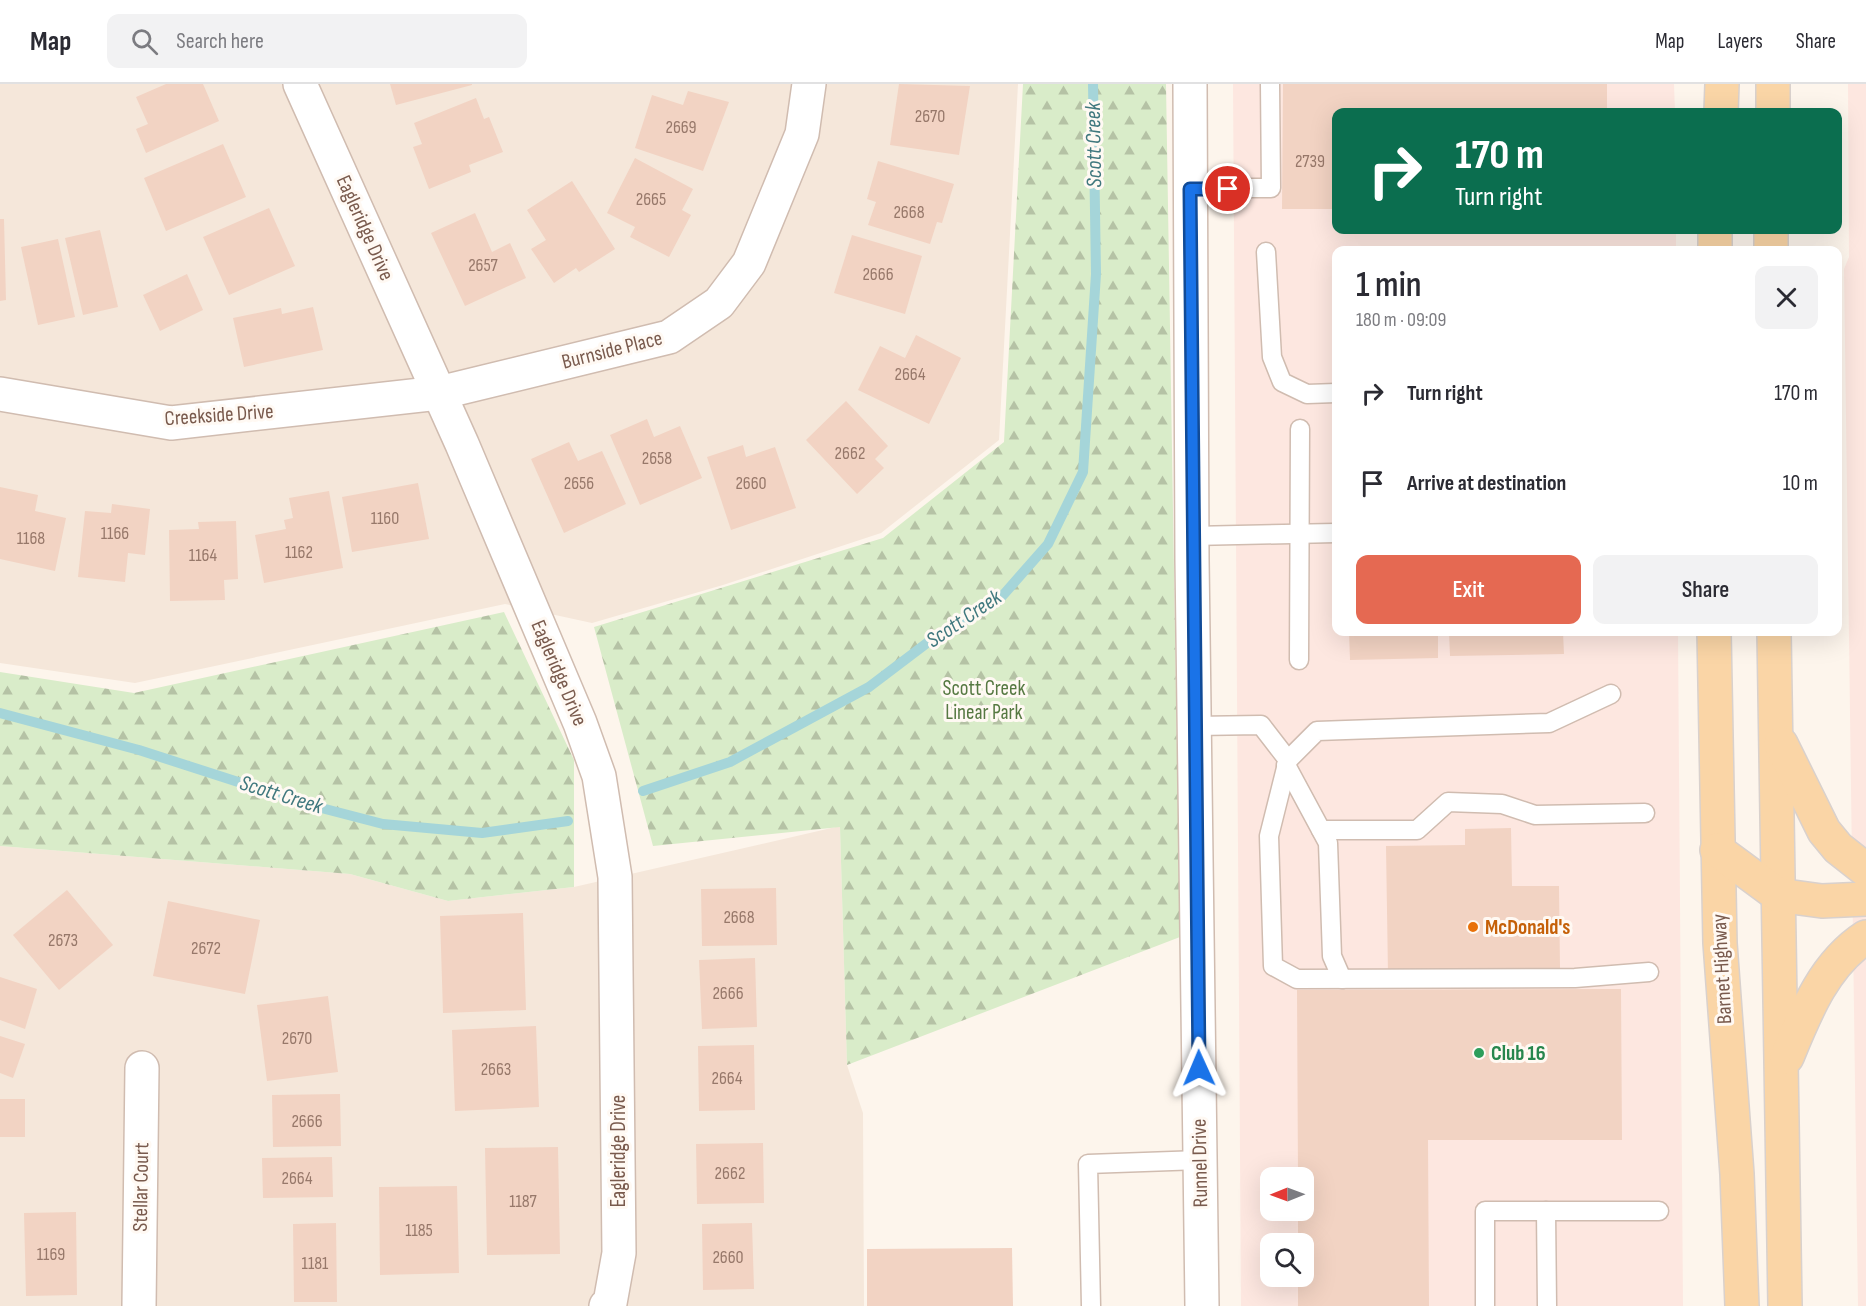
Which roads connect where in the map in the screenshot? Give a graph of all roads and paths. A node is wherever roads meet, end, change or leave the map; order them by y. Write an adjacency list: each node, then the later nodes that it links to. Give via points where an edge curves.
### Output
1 (300, 84): 11 (street, Eagleridge Drive)
2 (809, 84): 11 (street, Burnside Place, via 802,134 749,263 719,303 669,337)
3 (1190, 84): 9 (street, Runnel Drive)
4 (1270, 84): 9 (lane, via 1271,188)
5 (1722, 84): 7 (main road)
6 (1773, 84): 8 (main road)
7 (1721, 108)
8 (1773, 108)
9 (1190, 189): 17 (street, Runnel Drive)
10 (1266, 252): 12 (lane, via 1272,357 1282,382 1307,394)
11 (439, 393): 13 (street, Creekside Drive, via 171,423); 40 (street, Eagleridge Drive, via 599,776 615,877 618,1253 610,1303)
12 (1332, 393)
13 (0, 394)
14 (1300, 429): 16 (lane)
15 (1332, 533): 16 (lane)
16 (1298, 534): 17 (lane); 20 (lane)
17 (1192, 536): 22 (street, Runnel Drive)
18 (1714, 636): 27 (main road, Barnet Highway)
19 (1774, 636): 23 (main road)
20 (1299, 660)
21 (1611, 694): 24 (lane, via 1549,723 1317,731)
22 (1195, 726): 24 (lane, via 1261,725); 36 (street, Runnel Drive)
23 (1776, 733): 28 (main road, via 1824,831); 29 (main road)
24 (1287, 763): 26 (lane); 33 (lane, via 1269,836 1273,966 1297,979)
25 (1645, 813): 26 (lane, via 1535,815 1502,804 1448,802 1417,830)
26 (1321, 830): 33 (lane, via 1328,843 1332,956)
27 (1718, 850): 29 (main road); 45 (main road, Barnet Highway, via 1722,989 1737,1174)
28 (1866, 870)
29 (1778, 895): 30 (main road, via 1822,901); 35 (main road)
30 (1866, 899)
31 (1866, 937): 35 (main road, via 1839,960 1810,1001)
32 (1649, 972): 33 (lane, via 1575,978)
33 (1342, 979)
34 (142, 1068): 39 (street, Stellar Court)
35 (1782, 1070): 46 (main road)
36 (1200, 1160): 41 (lane, via 1088,1164); 42 (street, Runnel Drive)
37 (1546, 1211): 38 (lane); 43 (lane, via 1485,1211); 44 (lane)
38 (1659, 1211)
39 (139, 1306)
40 (606, 1306)
41 (1091, 1306)
42 (1202, 1306)
43 (1485, 1306)
44 (1547, 1306)
45 (1742, 1306)
46 (1785, 1306)

